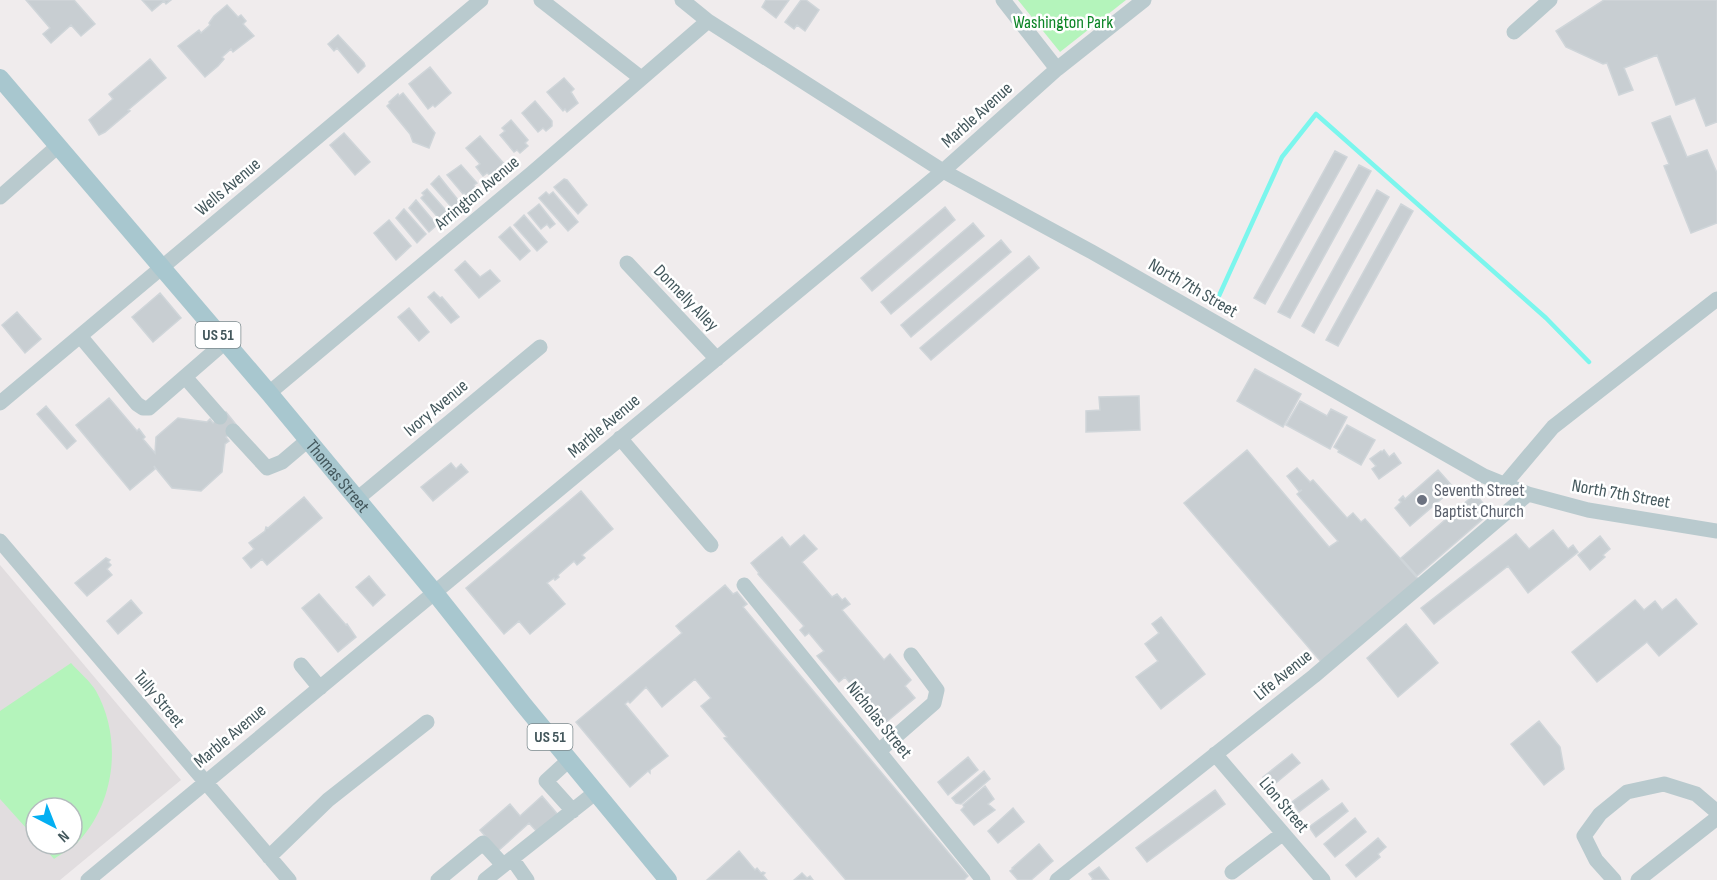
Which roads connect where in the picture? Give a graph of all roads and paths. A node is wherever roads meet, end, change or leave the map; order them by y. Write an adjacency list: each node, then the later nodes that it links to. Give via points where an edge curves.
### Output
1 (480, 0): 16 (street, Wells Avenue)
2 (541, 0): 11 (street)
3 (682, 0): 7 (street, North 7th Street)
4 (1003, 0): 9 (street)
5 (1144, 0): 9 (street, Marble Avenue)
6 (1550, 0): 8 (street)
7 (708, 21): 11 (street, Arrington Avenue); 13 (street, North 7th Street)
8 (1514, 32)
9 (1057, 69): 13 (street, Marble Avenue)
10 (0, 78): 12 (main road, Thomas Street / US 51)
11 (641, 78): 23 (street, Arrington Avenue)
12 (58, 146): 14 (street); 16 (main road, Thomas Street / US 51)
13 (943, 171): 21 (street, Marble Avenue); 29 (street, North 7th Street)
14 (0, 197)
15 (627, 264): 21 (street, Donnelly Alley)
16 (161, 269): 18 (street, Wells Avenue); 19 (main road, Thomas Street / US 51)
17 (1717, 299): 29 (street, via 1553,428)
18 (80, 336): 22 (street, via 143,408 149,408); 24 (street, Wells Avenue)
19 (225, 342): 22 (street); 23 (main road, Thomas Street / US 51)
20 (540, 347): 31 (street, Ivory Avenue)
21 (717, 359): 27 (street, Marble Avenue)
22 (185, 377): 25 (street)
23 (269, 393): 28 (main road, Thomas Street / US 51)
24 (0, 403)
25 (220, 417)
26 (233, 431): 28 (street, via 267,468 282,462)
27 (620, 438): 34 (street); 36 (street, Marble Avenue)
28 (308, 440): 31 (main road, Thomas Street / US 51)
29 (1504, 485): 30 (street, North 7th Street)
30 (1528, 494): 32 (street, North 7th Street, via 1588,510); 42 (street, Life Avenue)
31 (357, 499): 36 (main road, Thomas Street / US 51)
32 (1717, 531)
33 (0, 542): 44 (street, Tully Street)
34 (711, 545)
35 (744, 585): 41 (street, Nicholas Street)
36 (435, 593): 39 (street, Marble Avenue); 43 (main road, Thomas Street / US 51)
37 (911, 656): 41 (street, via 937,690 933,702)
38 (301, 665): 39 (street)
39 (320, 688): 44 (street, Marble Avenue)
40 (427, 722): 50 (street, via 328,800)
41 (879, 751): 59 (street, Nicholas Street)
42 (1215, 754): 49 (street, Lion Street); 60 (street, Life Avenue)
43 (569, 760): 45 (main road, Thomas Street / US 51); 46 (street, via 546,781)
44 (204, 783): 50 (street, Tully Street); 53 (street, Marble Avenue)
45 (596, 792): 46 (street); 58 (main road, Thomas Street / US 51)
46 (573, 811): 51 (street)
47 (1717, 812): 62 (street, via 1696,794 1664,784 1627,792 1600,814 1584,836 1596,860)
48 (1717, 818): 63 (street)
49 (1282, 834): 52 (street); 61 (street, Lion Street)
50 (269, 857): 54 (street, Tully Street)
51 (508, 862): 55 (street, via 483,843); 56 (street); 57 (street)
52 (1232, 872)
53 (88, 880)
54 (289, 880)
55 (438, 880)
56 (485, 880)
57 (527, 880)
58 (668, 880)
59 (983, 880)
60 (1057, 880)
61 (1323, 880)
62 (1614, 880)
63 (1638, 880)

